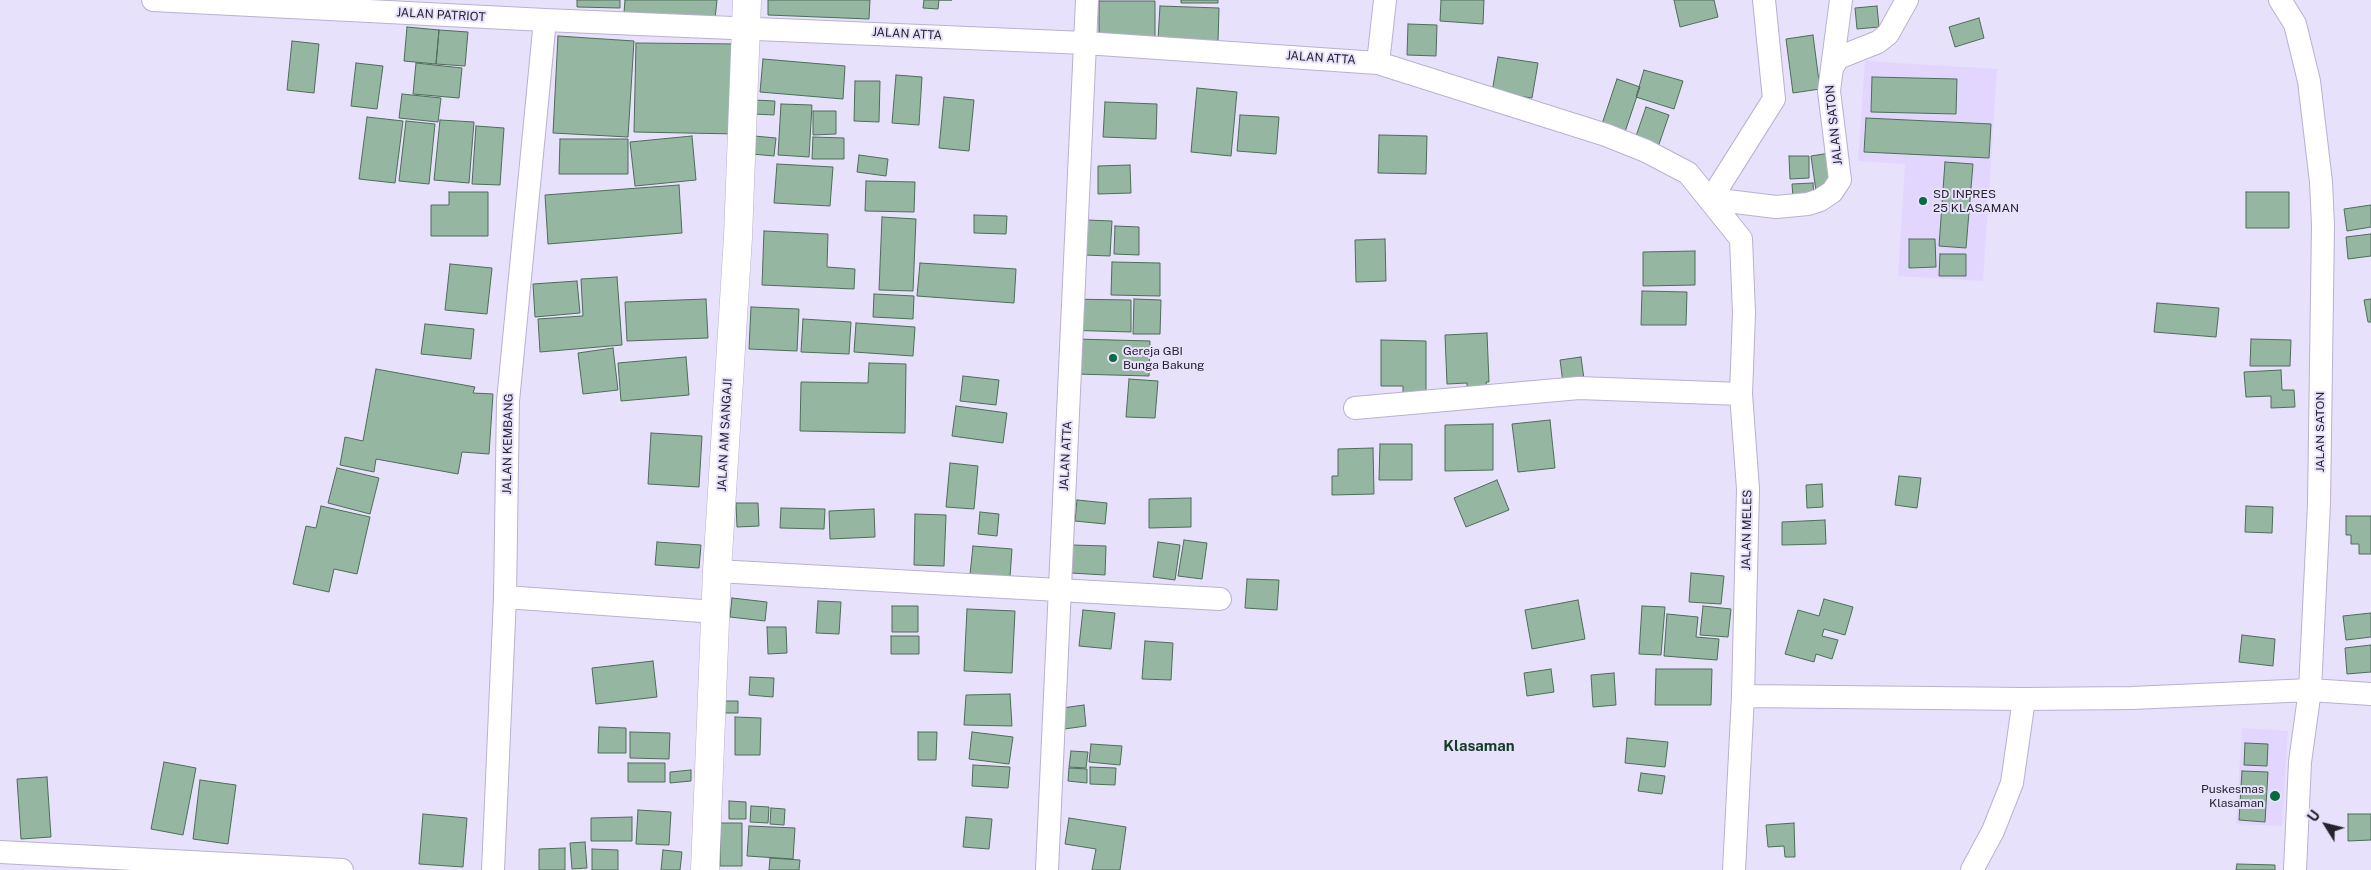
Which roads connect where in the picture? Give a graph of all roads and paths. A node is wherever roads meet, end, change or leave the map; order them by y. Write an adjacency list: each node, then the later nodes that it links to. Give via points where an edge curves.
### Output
1 (153, 0): 9 (street, JALAN PATRIOT)
2 (747, 0): 13 (highway, JALAN AM SANGAJI)
3 (1087, 0): 14 (street, JALAN ATTA)
4 (1384, 0): 15 (street)
5 (1764, 0): 17 (street, via 1774,99)
6 (1840, 0): 16 (street)
7 (1907, 0): 16 (street, JALAN SATON, via 1888,34 1878,42 1838,58)
8 (2280, 0): 25 (street, JALAN SATON, via 2295,24 2310,81 2323,225 2319,504)
9 (233, 2): 10 (street, JALAN PATRIOT)
10 (328, 5): 11 (street, JALAN PATRIOT)
11 (419, 7): 12 (street, JALAN PATRIOT)
12 (546, 20): 13 (street, JALAN PATRIOT); 22 (street, JALAN KEMBANG, via 510,374)
13 (738, 27): 14 (street, JALAN ATTA); 20 (highway, JALAN AM SANGAJI, via 738,237)
14 (1085, 43): 15 (street, JALAN ATTA); 21 (street, JALAN ATTA)
15 (1378, 63): 17 (street, JALAN ATTA, via 1606,135 1646,151 1688,174)
16 (1832, 68): 17 (street, JALAN SATON, via 1829,91 1840,180 1832,192 1808,204 1776,207)
17 (1711, 199): 18 (street, JALAN MELES, via 1741,239 1744,313)
18 (1741, 394): 19 (street, via 1579,388); 27 (street, JALAN MELES, via 1748,489)
19 (1354, 408)
20 (717, 571): 21 (street); 24 (highway, JALAN AM SANGAJI)
21 (1060, 590): 23 (street); 33 (street, JALAN ATTA)
22 (505, 597): 24 (street); 31 (street, JALAN KEMBANG)
23 (1220, 599)
24 (716, 612): 32 (highway, JALAN AM SANGAJI)
25 (2310, 690): 26 (street); 28 (street); 36 (street, JALAN SATON, via 2300,762)
26 (2371, 694)
27 (1743, 696): 28 (street); 34 (street, JALAN MELES)
28 (2024, 699): 35 (street, via 2012,783 1993,831)
29 (0, 852): 30 (street)
30 (342, 870)
31 (493, 870)
32 (705, 870)
33 (1047, 870)
34 (1734, 870)
35 (1972, 870)
36 (2295, 870)

